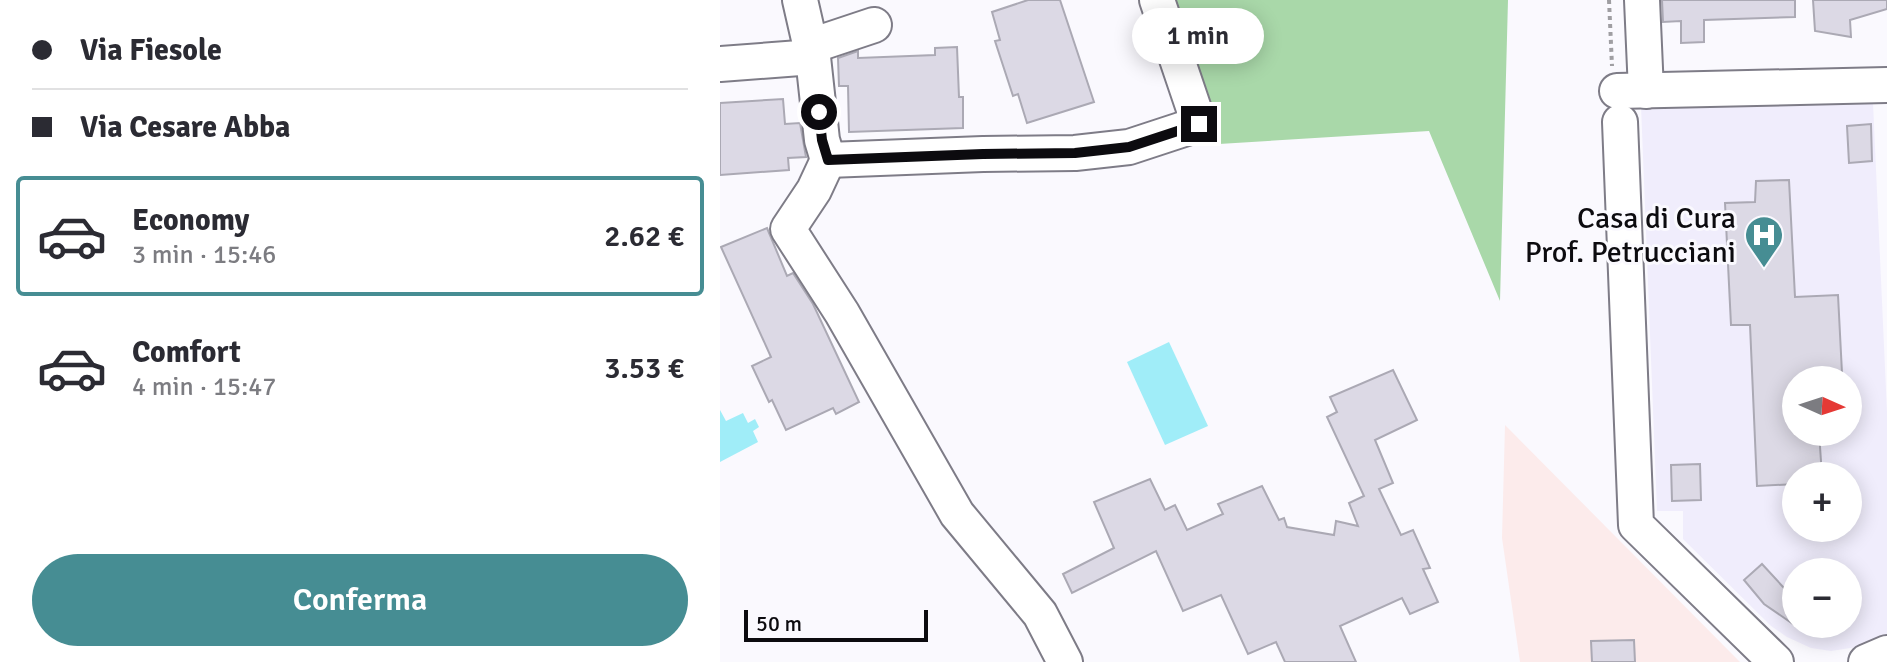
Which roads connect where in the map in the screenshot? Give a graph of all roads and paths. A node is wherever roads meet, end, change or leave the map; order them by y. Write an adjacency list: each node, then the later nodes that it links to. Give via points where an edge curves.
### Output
1 (800, 0): 5 (street)
2 (1157, 0): 9 (street, via 1199,124 1129,147 1075,153)
3 (1642, 0): 8 (street)
4 (874, 25): 5 (street)
5 (812, 51): 6 (street); 9 (street)
6 (720, 64)
7 (1887, 85): 8 (street)
8 (1627, 102): 12 (street, via 1636,525)
9 (828, 160): 11 (street, via 788,229 957,514 1040,614)
10 (1887, 653): 13 (street)
11 (1065, 662)
12 (1776, 662)
13 (1866, 662)

